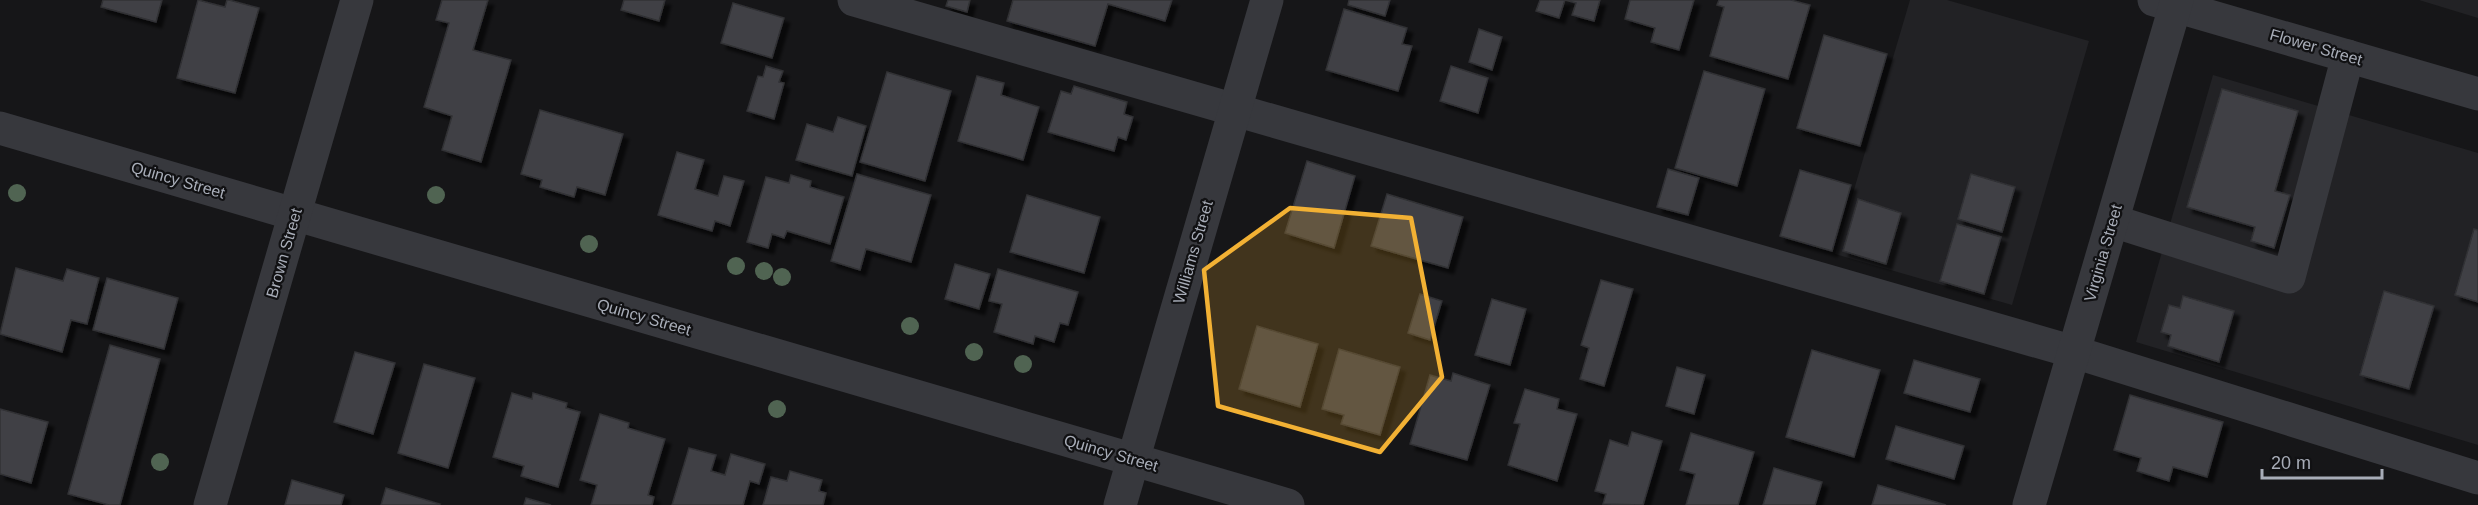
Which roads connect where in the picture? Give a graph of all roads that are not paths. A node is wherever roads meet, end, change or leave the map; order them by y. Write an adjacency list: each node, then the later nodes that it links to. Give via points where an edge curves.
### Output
1 (357, 0): 9 (street, Brown Street)
2 (854, 0): 7 (street)
3 (1267, 0): 7 (street, Williams Street)
4 (2169, 2): 5 (street, Flower Street); 10 (street, Virginia Street)
5 (2348, 56): 6 (street, Flower Street); 10 (street, via 2289,278)
6 (2478, 94)
7 (1235, 111): 11 (street); 12 (street, Williams Street)
8 (0, 128): 9 (street, Quincy Street)
9 (295, 215): 12 (street, Quincy Street); 14 (street, Brown Street)
10 (2113, 220): 11 (street, Virginia Street)
11 (2074, 352): 13 (street); 17 (street, Virginia Street)
12 (1133, 459): 15 (street, Williams Street); 16 (street, Quincy Street)
13 (2478, 478)
14 (210, 505)
15 (1120, 505)
16 (1288, 505)
17 (2029, 505)

